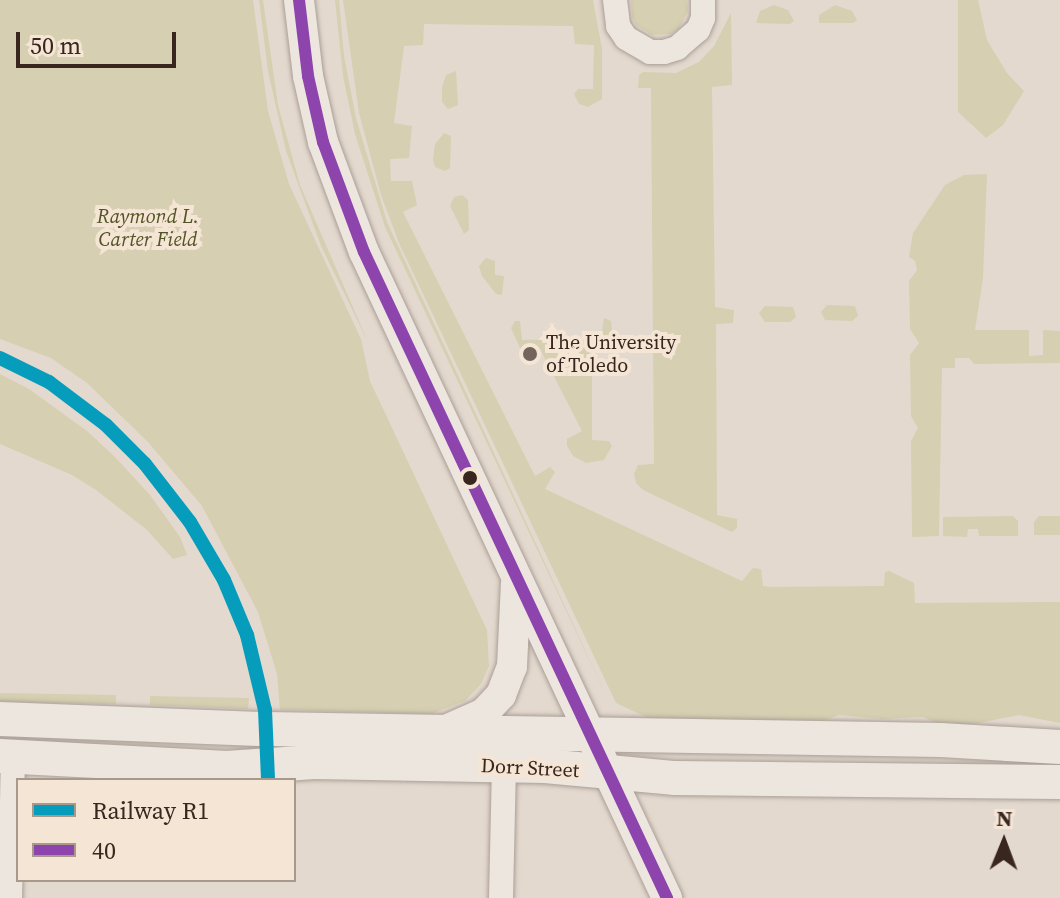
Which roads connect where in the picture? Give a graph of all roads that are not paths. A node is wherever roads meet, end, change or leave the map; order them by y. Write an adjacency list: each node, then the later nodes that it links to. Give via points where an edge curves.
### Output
1 (299, 0): 4 (street, via 314,106 338,187 390,310)
2 (615, 0): 3 (street, via 618,26 626,38 650,52 677,48 698,30)
3 (703, 0)
4 (517, 577): 6 (street, via 512,667 505,687 484,713); 7 (street)
5 (0, 719): 6 (main road, Dorr Street)
6 (446, 730): 7 (main road, Dorr Street)
7 (588, 732): 8 (main road, Dorr Street); 11 (street)
8 (1048, 746): 12 (main road, via 1028,765)
9 (6, 756): 10 (main road, Dorr Street, via 227,768 314,762); 14 (street)
10 (504, 766): 11 (main road, Dorr Street); 15 (street)
11 (607, 772): 12 (main road, Dorr Street, via 801,780); 16 (street)
12 (909, 774): 13 (main road, Dorr Street)
13 (1060, 782)
14 (10, 898)
15 (501, 898)
16 (667, 898)

